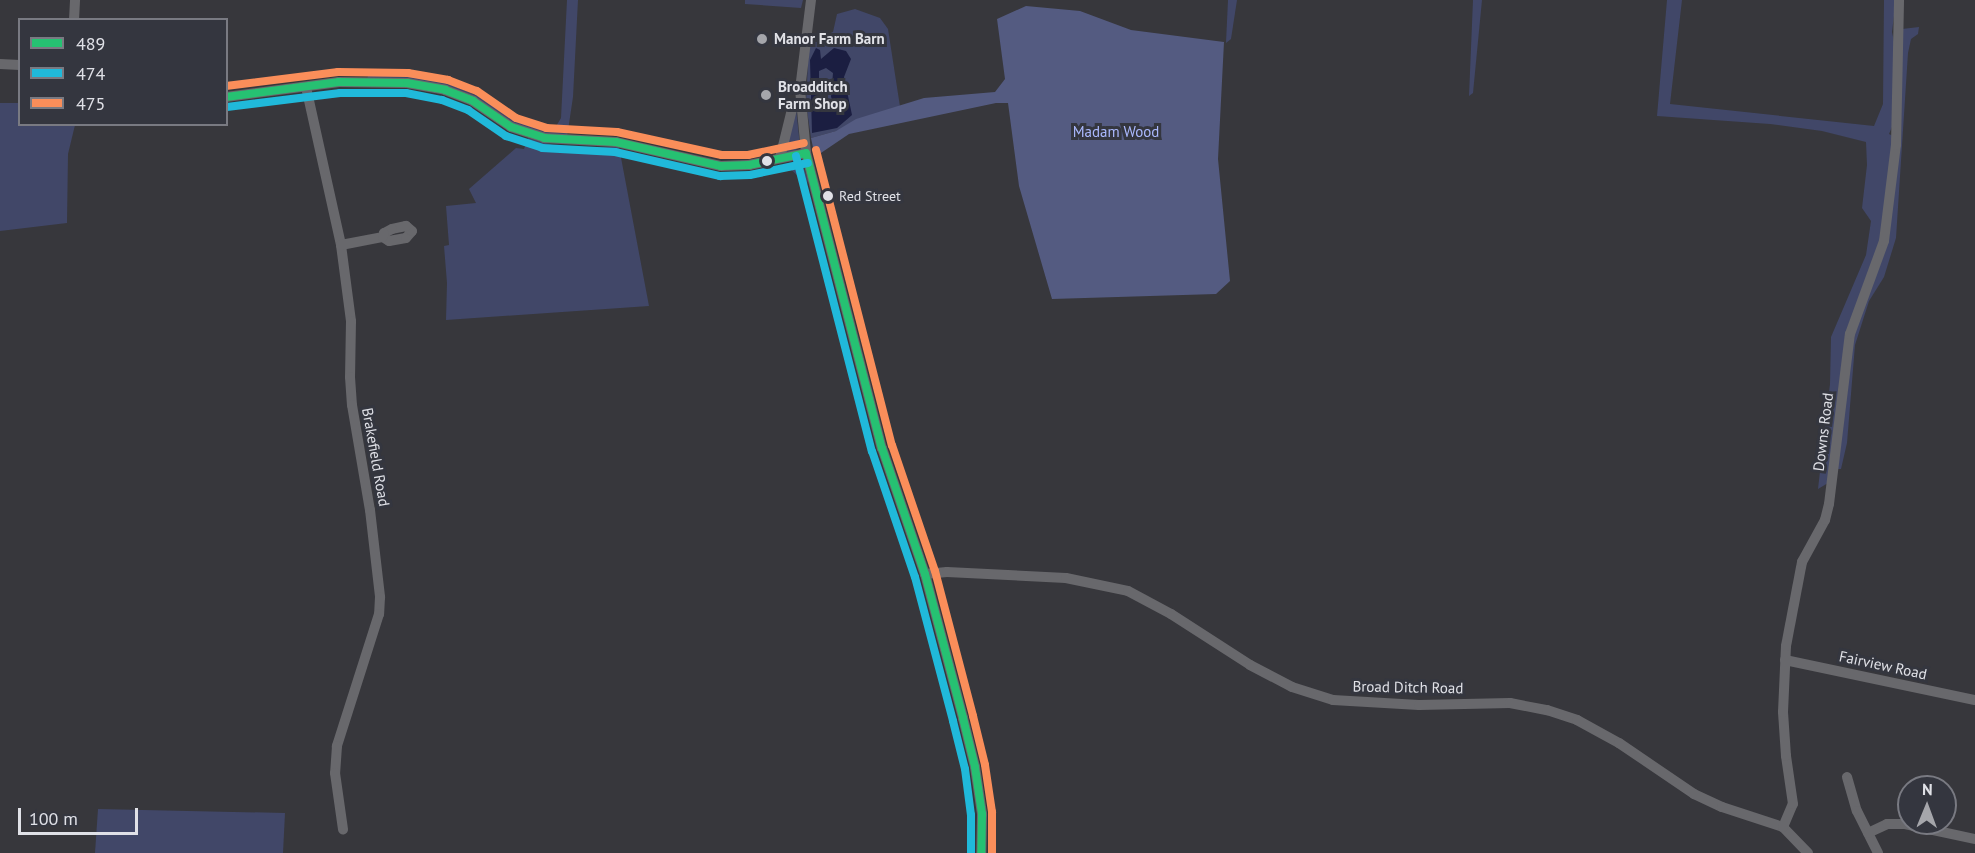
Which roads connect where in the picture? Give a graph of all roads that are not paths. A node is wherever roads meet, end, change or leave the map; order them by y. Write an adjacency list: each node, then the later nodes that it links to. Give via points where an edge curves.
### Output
1 (75, 0): 4 (street)
2 (811, 0): 9 (street)
3 (1899, 0): 15 (street, Downs Road, via 1896,145 1884,241 1850,334 1829,504 1825,520 1802,562)
4 (74, 18)
5 (0, 64): 6 (street)
6 (18, 65)
7 (306, 87): 8 (street); 11 (street, via 354,82 417,84 473,100 511,127 544,138 616,142 712,166); 13 (street, Brakefield Road)
8 (228, 97)
9 (800, 102): 10 (street); 11 (street, via 792,106)
10 (806, 153): 11 (street); 14 (street, via 882,448)
11 (780, 158)
12 (383, 237): 13 (street)
13 (341, 245): 19 (street, Brakefield Road, via 351,321 352,405 380,597 379,614 337,746 335,774)
14 (925, 574): 18 (street, Broad Ditch Road, via 1066,578 1128,591 1250,665 1292,687 1332,700 1408,705 1510,703 1547,710 1577,720 1619,743 1694,794); 22 (street, via 975,767)
15 (1785, 660): 16 (street, Fairview Road); 18 (street, Downs Road, via 1785,739 1793,806)
16 (1975, 700)
17 (1847, 777): 20 (street)
18 (1784, 827): 23 (street)
19 (343, 829)
20 (1868, 833): 21 (street, via 1895,824); 24 (street)
21 (1975, 839)
22 (981, 853)
23 (1808, 853)
24 (1878, 853)

